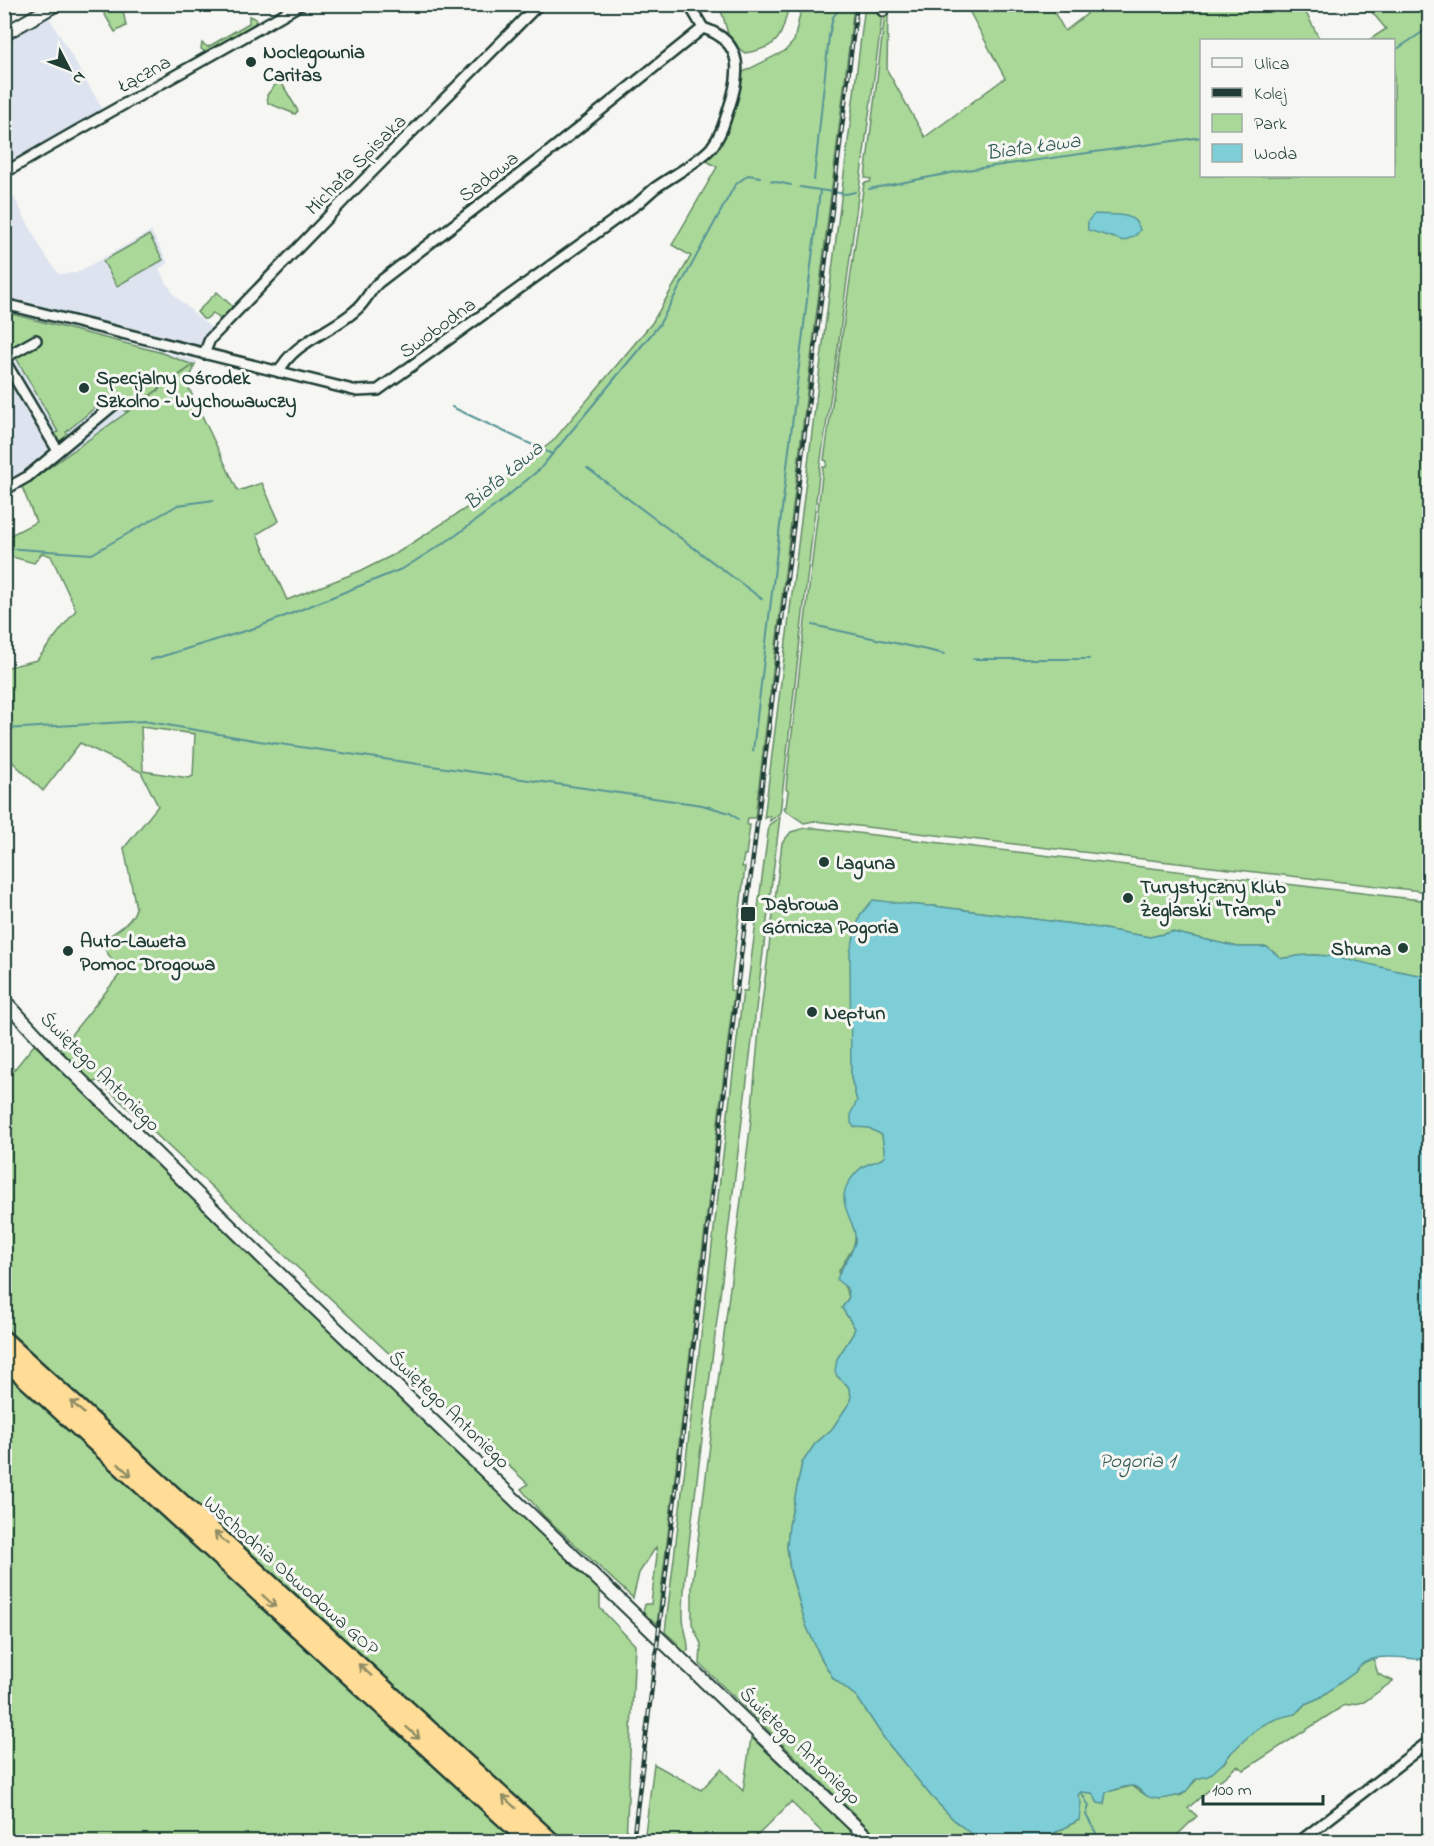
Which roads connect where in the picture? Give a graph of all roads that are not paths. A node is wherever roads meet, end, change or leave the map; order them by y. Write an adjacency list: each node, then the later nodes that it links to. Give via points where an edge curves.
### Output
1 (28, 4): 6 (street)
2 (57, 4): 8 (street)
3 (301, 4): 9 (street, Łączna)
4 (538, 4): 12 (street, Michała Spisaka, via 210,339)
5 (689, 4): 7 (street)
6 (4, 18)
7 (703, 28): 14 (street, Sadowa, via 378,283 357,309 295,352); 14 (street, Swobodna, via 718,34 731,47 737,75 722,131 704,154 381,389 357,391)
8 (4, 34)
9 (4, 173)
10 (4, 304): 12 (street, Swobodna)
11 (36, 340): 13 (street)
12 (204, 354): 14 (street, Swobodna)
13 (4, 359): 16 (street)
14 (279, 372)
15 (117, 402): 16 (street)
16 (58, 451): 17 (street)
17 (4, 490)
18 (4, 1000): 24 (street, Świętego Antoniego, via 54,1054 264,1258)
19 (4, 1340): 23 (highway, Wschodnia Obwodowa GOP, one-way to 19)
20 (4, 1359): 22 (highway, Wschodnia Obwodowa GOP, one-way to 22)
21 (1428, 1742): 25 (street)
22 (530, 1842)
23 (552, 1842)
24 (872, 1842)
25 (1299, 1842)

